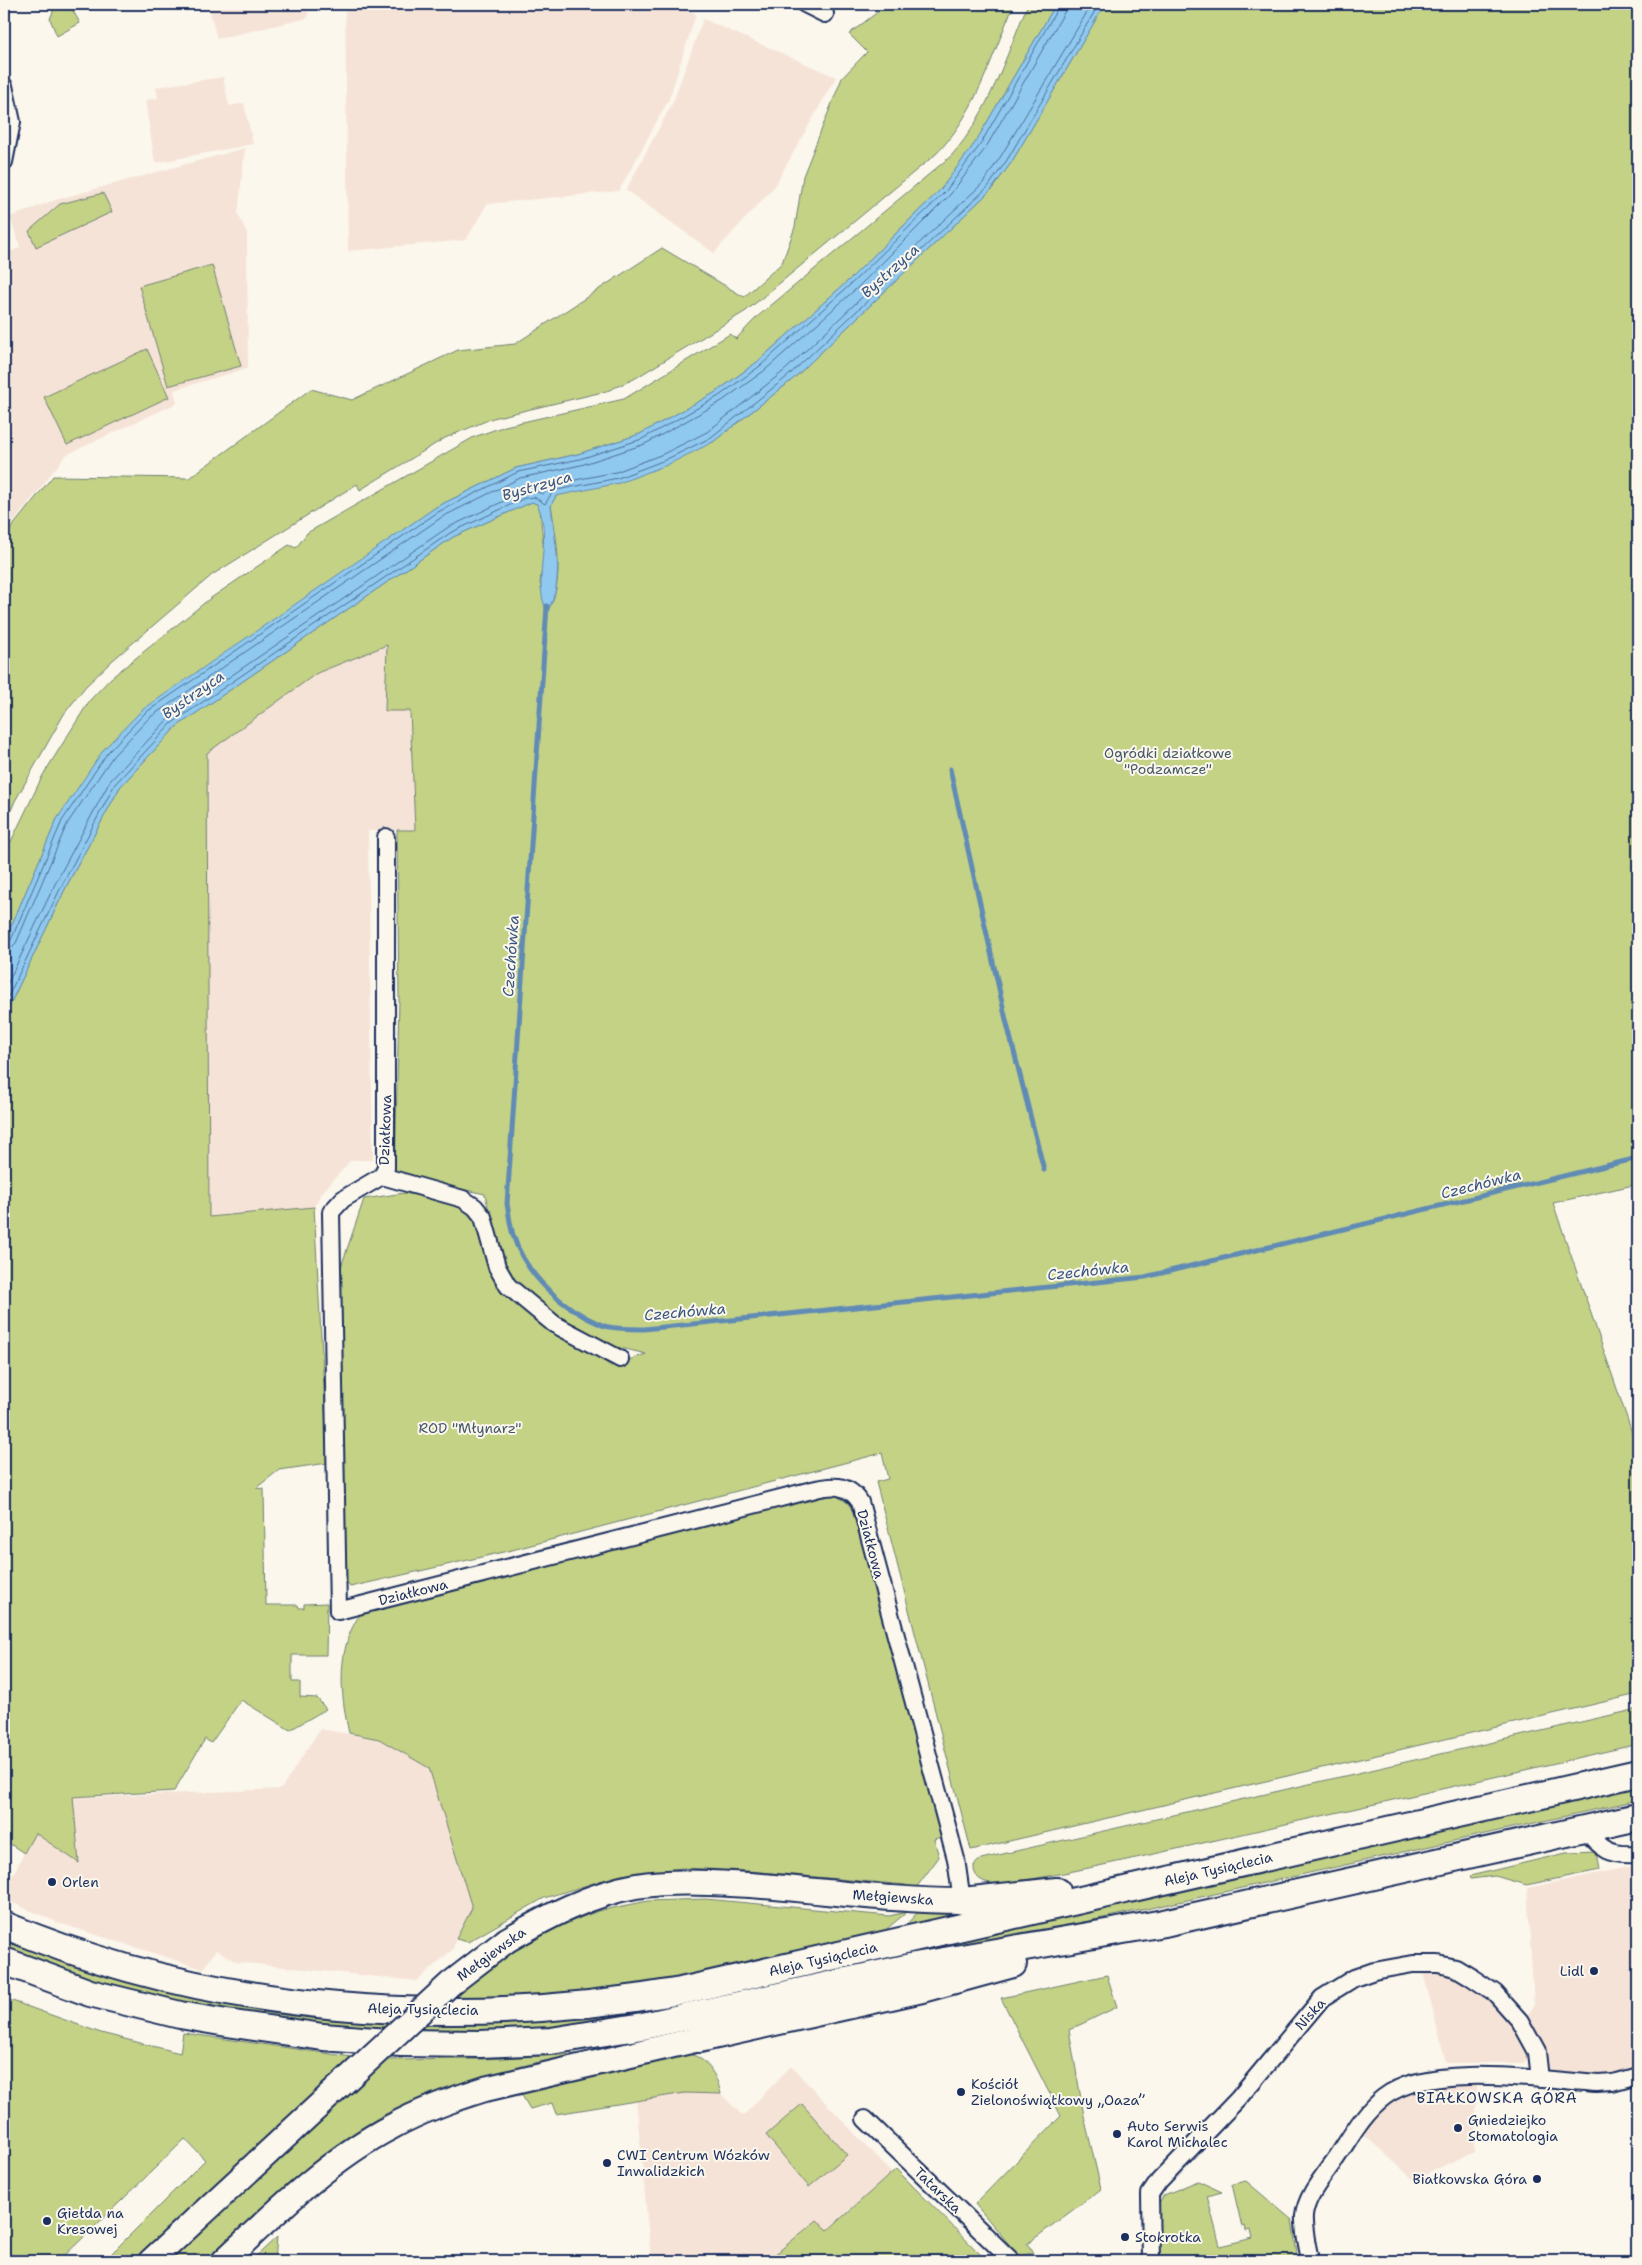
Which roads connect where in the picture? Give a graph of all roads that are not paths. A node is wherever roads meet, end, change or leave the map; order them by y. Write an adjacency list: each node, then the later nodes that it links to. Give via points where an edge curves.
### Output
1 (805, 4): 2 (street)
2 (824, 14)
3 (4, 86): 4 (street, via 12,122)
4 (4, 162)
5 (386, 837): 6 (street, Działkowa, via 387,1159)
6 (382, 1176): 7 (street, via 463,1199 475,1207 483,1217 497,1267 508,1286 554,1324); 13 (street, Działkowa, via 344,1199 331,1212 338,1610 827,1486 848,1489 860,1502 956,1860)
7 (620, 1359)
8 (1638, 1774): 12 (main road, Aleja Tysiąclecia)
9 (1638, 1817): 10 (main road, Aleja Tysiąclecia)
10 (1584, 1829): 11 (street, via 1601,1848 1614,1854); 14 (main road, Aleja Tysiąclecia)
11 (1638, 1854)
12 (1177, 1878): 13 (main road); 15 (main road, Aleja Tysiąclecia, via 681,1991 583,2006 525,2009 383,2009 253,1994 115,1966)
13 (962, 1901): 21 (main road, Mełgiewska, bridge, via 719,1883 636,1886 575,1905 507,1940 450,1984)
14 (1164, 1923): 16 (main road, Aleja Tysiąclecia, via 915,1966 594,2036 480,2044 401,2044 323,2037 180,2015 90,1993); 17 (main road, via 922,1989)
15 (4, 1926)
16 (4, 1961)
17 (699, 2039): 22 (main road, via 485,2089 392,2126 325,2170)
18 (1638, 2076): 19 (street, via 1597,2084)
19 (1540, 2080): 24 (street, Niska, via 1537,2052 1520,2021 1495,1993 1456,1968 1413,1964 1354,1978 1335,1988 1312,2008 1238,2099 1150,2194); 25 (street, via 1473,2076 1441,2078 1408,2085 1384,2097 1364,2118 1307,2205 1304,2224)
20 (865, 2119): 23 (street, Tatarska)
21 (151, 2261)
22 (224, 2261)
23 (1012, 2261)
24 (1151, 2261)
25 (1310, 2261)

